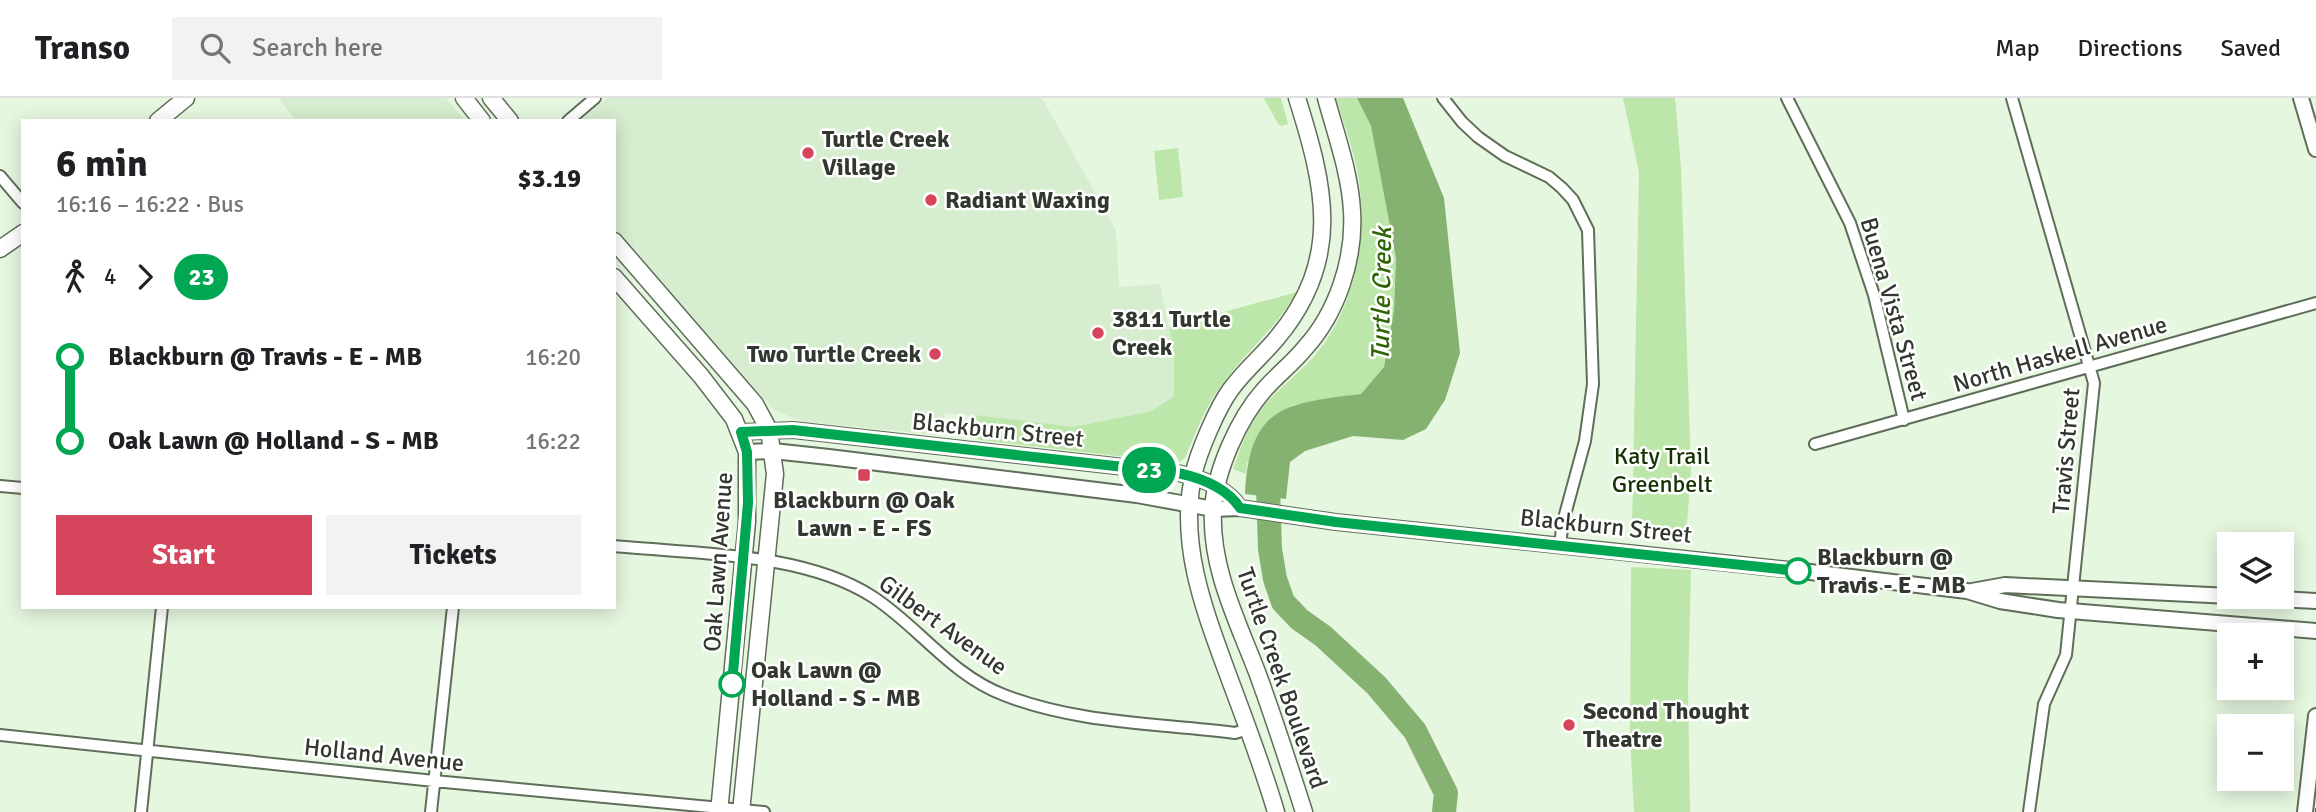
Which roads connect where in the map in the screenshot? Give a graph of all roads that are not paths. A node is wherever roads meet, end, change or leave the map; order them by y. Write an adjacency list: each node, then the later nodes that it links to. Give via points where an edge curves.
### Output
1 (186, 98): 11 (main road)
2 (464, 98): 12 (main road)
3 (491, 98): 13 (main road)
4 (595, 98): 14 (street)
5 (1297, 98): 16 (main road, Turtle Creek Boulevard)
6 (1326, 98): 15 (main road, Turtle Creek Boulevard)
7 (1443, 98): 43 (street, via 1478,137 1562,188 1588,230 1593,384 1585,441)
8 (1787, 98): 28 (street, Buena Vista Street, via 1850,223 1874,295)
9 (2012, 98): 27 (street, Travis Street)
10 (2301, 98): 17 (street)
11 (160, 119)
12 (480, 119)
13 (508, 119)
14 (570, 119)
15 (1335, 128): 16 (main road); 38 (main road, Turtle Creek Boulevard, via 1352,211 1341,286 1306,348 1250,408)
16 (1308, 135): 36 (main road, Turtle Creek Boulevard, via 1323,206 1322,239 1312,278 1292,319 1230,390)
17 (2316, 149)
18 (0, 176): 19 (street)
19 (21, 201)
20 (21, 234): 22 (main road)
21 (616, 243): 24 (main road, Oak Lawn Avenue)
22 (0, 249)
23 (616, 279): 25 (main road, Oak Lawn Avenue)
24 (653, 285): 25 (main road); 29 (main road, Oak Lawn Avenue, via 755,404)
25 (635, 300): 30 (main road, Oak Lawn Avenue, via 707,384)
26 (2316, 303): 27 (street, North Haskell Avenue)
27 (2089, 368): 28 (street, North Haskell Avenue); 47 (street, Travis Street, via 2094,383)
28 (1904, 420): 31 (street, North Haskell Avenue)
29 (769, 430): 30 (street, Blackburn Street); 32 (street, Blackburn Street); 33 (main road, Oak Lawn Avenue)
30 (741, 432): 34 (main road, Oak Lawn Avenue)
31 (1815, 444)
32 (953, 449): 35 (street); 36 (street, Blackburn Street)
33 (773, 451): 34 (street, Blackburn Street); 35 (street, Blackburn Street); 46 (main road, Oak Lawn Avenue)
34 (747, 452): 45 (main road, Oak Lawn Avenue)
35 (950, 471): 40 (street, Blackburn Street)
36 (1193, 476): 38 (street, Blackburn Street); 40 (main road, Turtle Creek Boulevard)
37 (0, 486): 39 (street)
38 (1217, 487): 41 (street, Blackburn Street); 42 (main road, Turtle Creek Boulevard)
39 (21, 488)
40 (1190, 506): 42 (street, Blackburn Street); 58 (main road, Turtle Creek Boulevard, via 1198,591)
41 (1240, 508): 42 (street, Blackburn Street); 43 (street, Blackburn Street)
42 (1213, 509): 57 (main road, Turtle Creek Boulevard, via 1225,590)
43 (1560, 544): 48 (street, Blackburn Street)
44 (616, 546): 45 (street, Gilbert Avenue)
45 (744, 558): 46 (street, Gilbert Avenue); 63 (main road, Oak Lawn Avenue)
46 (766, 561): 58 (street, Gilbert Avenue, via 825,573 860,590 965,674 1041,709 1235,733); 64 (main road, Oak Lawn Avenue)
47 (2074, 588): 48 (street, Blackburn Street, via 2005,585); 49 (street, Blackburn Street); 54 (street, Travis Street)
48 (1967, 592): 54 (street, Blackburn Street)
49 (2217, 595)
50 (2294, 600): 51 (street)
51 (2316, 601)
52 (162, 609): 60 (street)
53 (453, 609): 62 (street)
54 (2072, 611): 55 (street, Blackburn Street); 70 (street, Travis Street, via 2066,655 2041,718)
55 (2316, 631)
56 (2316, 716): 61 (street)
57 (1275, 722): 58 (main road); 69 (main road, Turtle Creek Boulevard)
58 (1248, 729): 68 (main road, Turtle Creek Boulevard)
59 (0, 735): 60 (street, Holland Avenue)
60 (146, 751): 62 (street, Holland Avenue); 65 (street)
61 (2314, 759): 71 (street)
62 (434, 781): 63 (street, Holland Avenue); 66 (street)
63 (720, 810): 64 (street, Holland Avenue)
64 (741, 811): 67 (street, Holland Avenue)
65 (141, 812)
66 (431, 812)
67 (764, 812)
68 (1276, 812)
69 (1304, 812)
70 (2029, 812)
71 (2305, 812)

